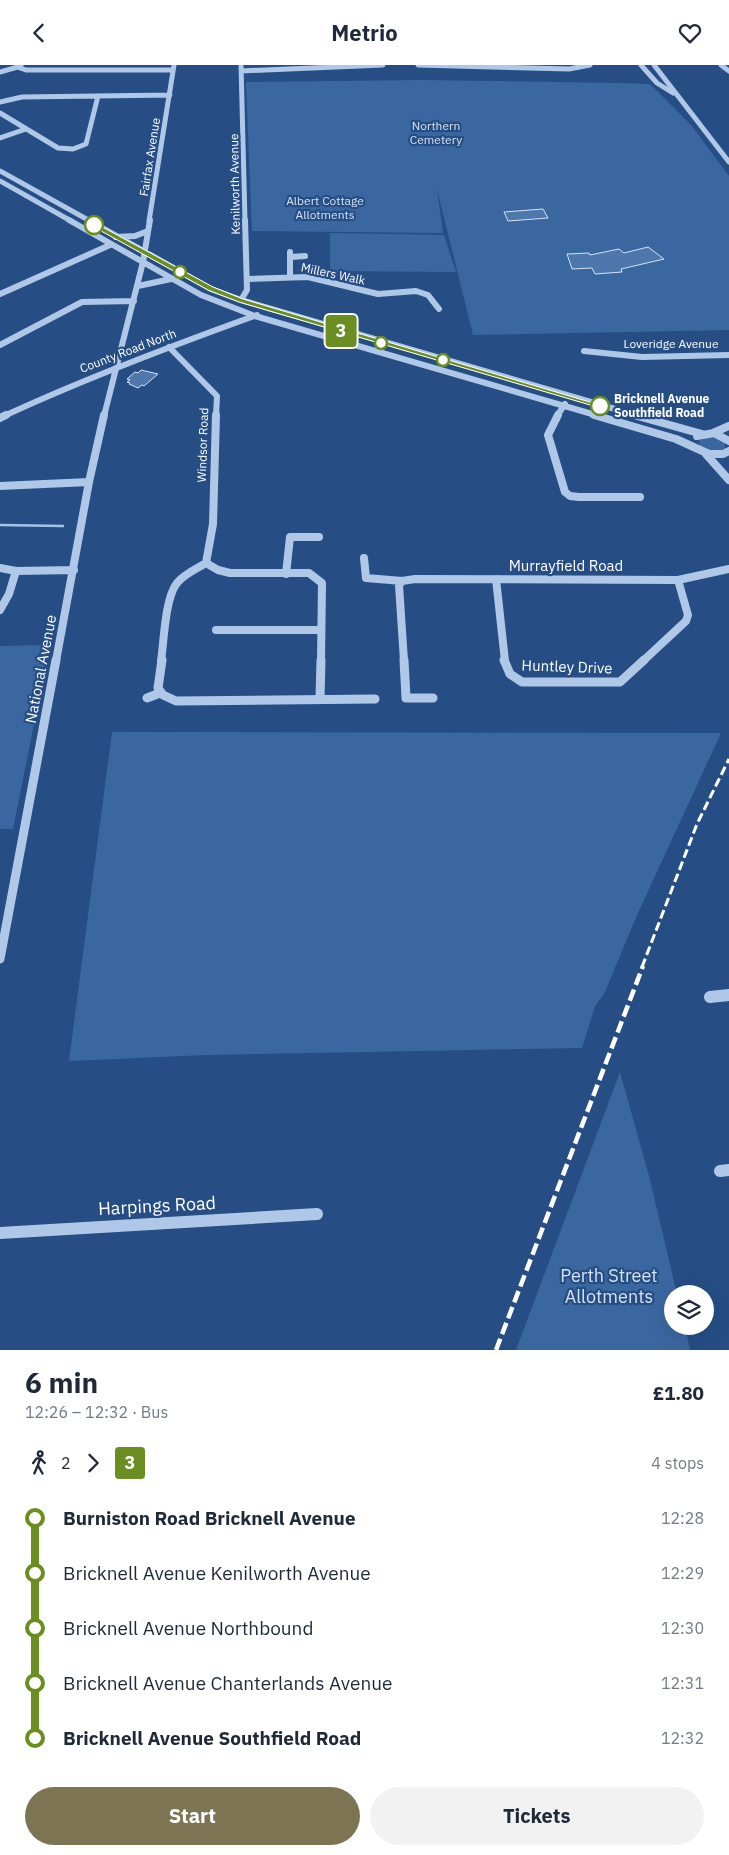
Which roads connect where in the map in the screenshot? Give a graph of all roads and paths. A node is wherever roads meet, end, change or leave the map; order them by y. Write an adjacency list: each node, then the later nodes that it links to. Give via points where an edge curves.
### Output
1 (6, 65): 12 (street)
2 (24, 65): 12 (street)
3 (360, 65): 4 (street); 11 (street)
4 (383, 65)
5 (418, 65): 6 (street, via 569,69)
6 (590, 65)
7 (641, 65): 16 (street, via 657,83)
8 (654, 65): 16 (street)
9 (721, 65): 14 (street)
10 (174, 67): 12 (street); 17 (street, Fairfax Avenue)
11 (313, 67): 13 (street)
12 (14, 68): 15 (street)
13 (241, 68): 35 (street, Kenilworth Avenue)
14 (729, 71)
15 (0, 72)
16 (675, 94): 23 (street)
17 (170, 95): 18 (street); 26 (street, Fairfax Avenue)
18 (98, 96): 19 (street, via 22,97); 21 (street, via 84,146 68,150 58,148)
19 (0, 102)
20 (0, 113): 21 (street)
21 (26, 129): 22 (street)
22 (0, 138)
23 (729, 162)
24 (0, 171): 27 (street)
25 (0, 181): 28 (street)
26 (148, 231): 27 (street, via 135,236); 29 (street, Fairfax Avenue)
27 (116, 237): 29 (street)
28 (110, 245): 32 (street); 39 (street)
29 (144, 253): 32 (street, National Avenue); 37 (street)
30 (290, 255): 31 (street); 33 (street)
31 (305, 256)
32 (143, 262): 34 (street); 36 (street, National Avenue)
33 (290, 277): 35 (street, Millers Walk); 41 (street, Millers Walk, via 308,277 386,297 416,291)
34 (171, 279): 36 (street); 40 (street)
35 (247, 279): 43 (street, Kenilworth Avenue, via 247,290)
36 (138, 286): 42 (street, National Avenue)
37 (211, 289): 40 (street); 43 (street)
38 (436, 290): 41 (street)
39 (0, 294)
40 (202, 295): 46 (street)
41 (428, 295): 45 (street)
42 (134, 301): 49 (street, via 82,302); 55 (street, National Avenue)
43 (241, 301): 44 (street)
44 (265, 308): 46 (street, County Road North); 47 (street)
45 (439, 309)
46 (255, 316): 48 (street); 50 (street, County Road North)
47 (293, 316): 48 (street); 52 (street)
48 (284, 325): 54 (street)
49 (0, 345)
50 (169, 347): 55 (street, County Road North); 74 (street, Windsor Road, via 217,396 213,524)
51 (584, 351): 53 (street, Loveridge Avenue, via 642,357)
52 (414, 353): 54 (street); 58 (street)
53 (729, 355)
54 (406, 361): 59 (street)
55 (116, 368): 56 (street, County Road North); 57 (street, National Avenue)
56 (98, 375): 57 (street); 60 (street, County Road North)
57 (111, 385): 69 (street, National Avenue)
58 (569, 397): 59 (street); 63 (street)
59 (563, 407): 65 (street); 71 (street, via 548,435 565,492 578,497)
60 (0, 418)
61 (729, 426): 62 (street)
62 (713, 433): 63 (street); 64 (street)
63 (702, 434): 65 (street, via 696,437)
64 (729, 441)
65 (696, 447): 67 (street)
66 (729, 451): 67 (street, via 726,454)
67 (705, 453): 68 (street)
68 (729, 480)
69 (89, 482): 70 (street); 77 (street, National Avenue)
70 (0, 486)
71 (640, 497)
72 (319, 537): 79 (street, via 290,537)
73 (364, 558): 82 (street, Murrayfield Road, via 366,578)
74 (206, 563): 79 (street, via 230,573); 86 (street, via 175,586 170,602 158,688)
75 (0, 568): 78 (street)
76 (729, 569): 81 (street, Murrayfield Road)
77 (74, 570): 78 (street); 91 (street, National Avenue)
78 (16, 571): 83 (street)
79 (286, 573): 85 (street, via 309,573 322,583)
80 (496, 579): 81 (street, Murrayfield Road); 81 (street, Huntley Drive, via 505,665 514,679 620,682 686,621 688,615); 82 (street, Murrayfield Road)
81 (678, 580)
82 (402, 581): 88 (street, via 406,698)
83 (2, 614)
84 (216, 630): 85 (street)
85 (321, 630): 89 (street)
86 (160, 693): 87 (street); 89 (street, via 176,701)
87 (146, 698)
88 (432, 698)
89 (320, 699): 90 (street)
90 (375, 699)
91 (0, 959)
92 (729, 995): 93 (street)
93 (710, 997)
94 (317, 1214): 95 (street, Harpings Road)
95 (0, 1233)

